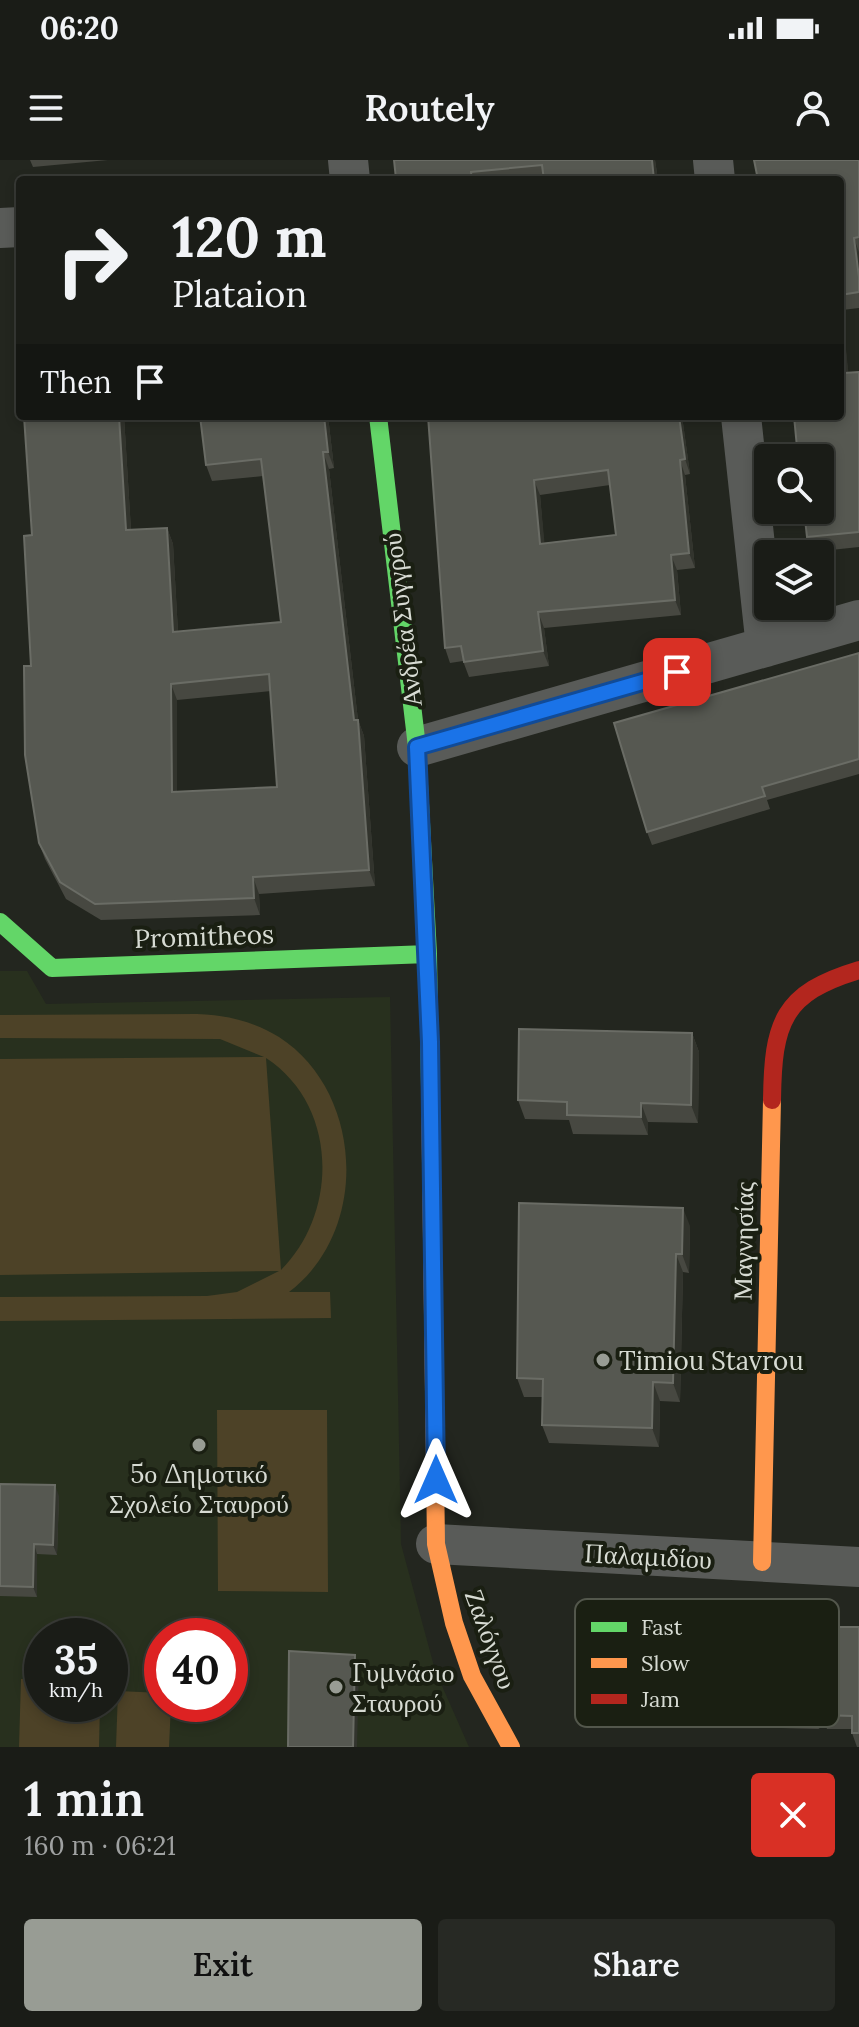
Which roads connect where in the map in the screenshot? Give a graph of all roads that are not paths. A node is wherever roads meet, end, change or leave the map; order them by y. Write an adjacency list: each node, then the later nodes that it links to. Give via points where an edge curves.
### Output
1 (378, 420): 5 (street, Ανδρέα Συγγρού)
2 (741, 420): 4 (street)
3 (859, 620): 4 (street)
4 (766, 647): 5 (street)
5 (417, 747): 7 (street, Ανδρέα Συγγρού)
6 (0, 922): 7 (street, Promitheos, via 52,968)
7 (428, 954): 9 (street, Ανδρέα Συγγρού)
8 (859, 970): 10 (street, Μαγνησίας, via 806,988 787,1006 776,1038)
9 (436, 1544): 10 (street, Παλαμιδίου); 12 (street, Ζαλόγγου, via 462,1650)
10 (762, 1562): 11 (street, Παλαμιδίου)
11 (859, 1567)
12 (511, 1747)

